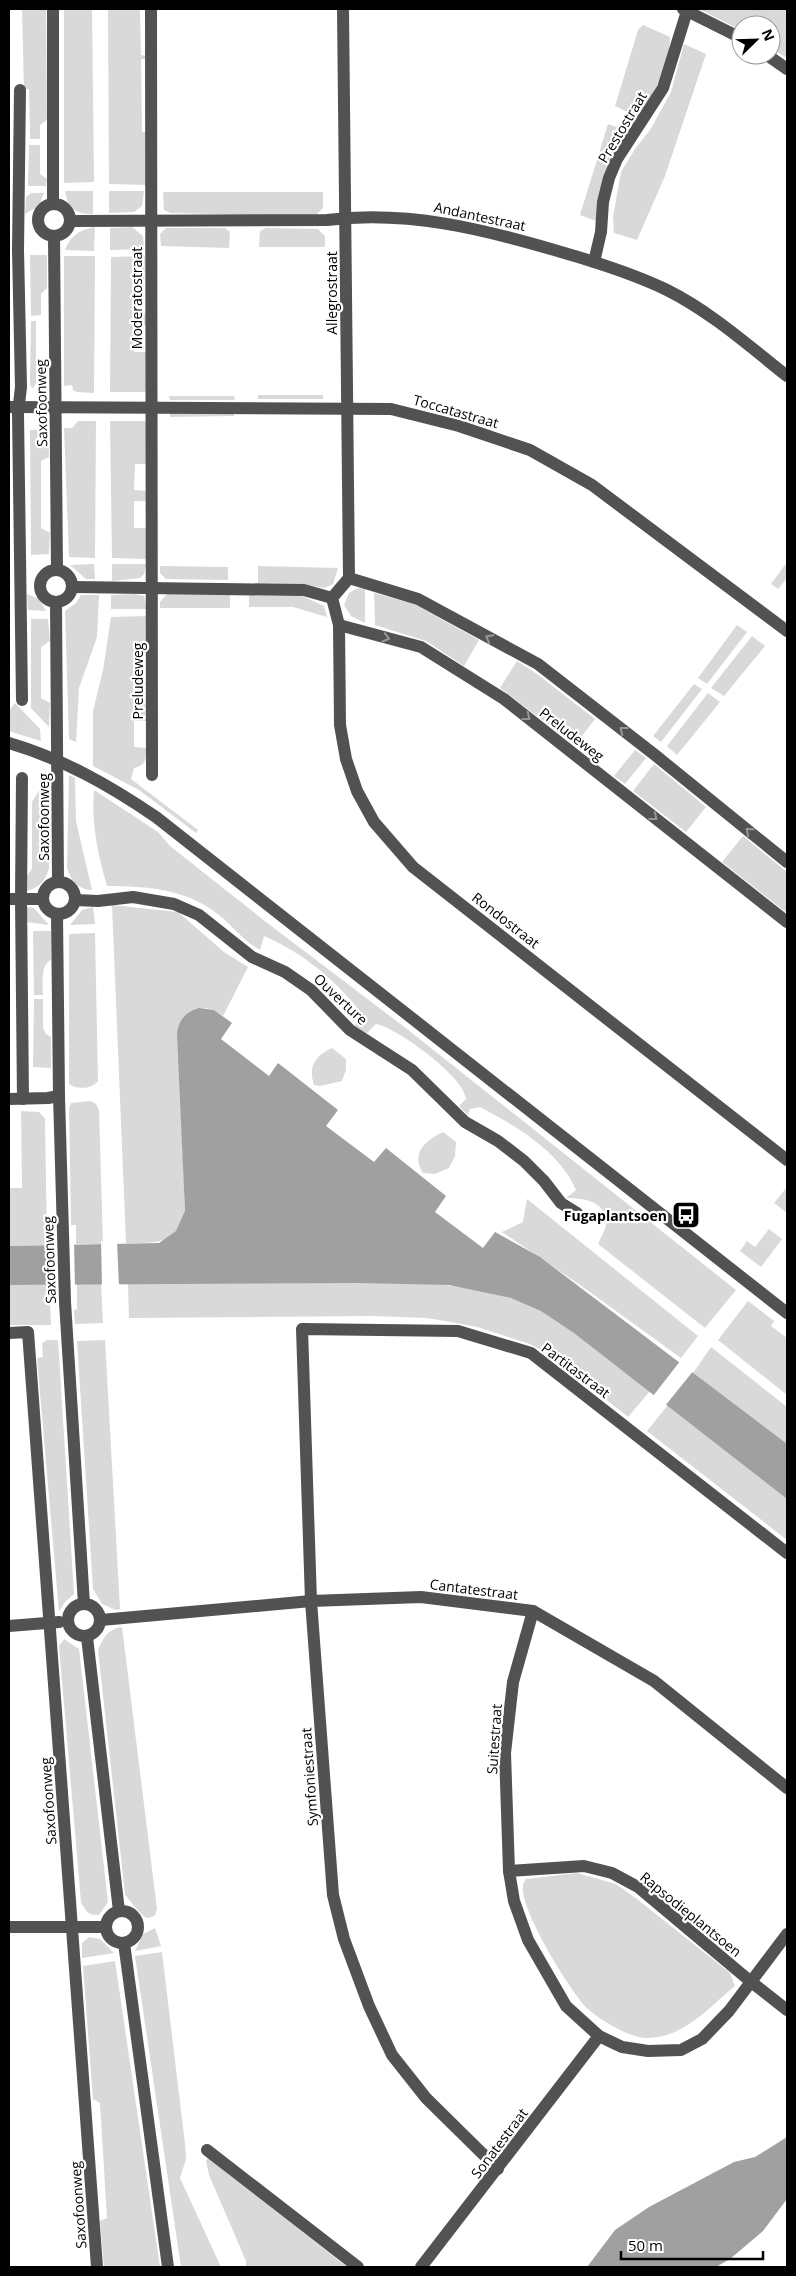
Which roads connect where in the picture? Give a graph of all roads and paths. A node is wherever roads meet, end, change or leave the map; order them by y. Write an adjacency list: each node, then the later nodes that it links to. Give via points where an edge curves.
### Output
1 (53, 9): 7 (street)
2 (151, 9): 12 (street, Moderatostraat)
3 (343, 9): 8 (street, Allegrostraat)
4 (685, 10): 5 (street); 14 (street, Prestostraat, via 663,88 617,159 609,178)
5 (731, 33)
6 (20, 90): 9 (street, Saxofoonweg)
7 (53, 204): 10 (street, via 41,210); 11 (street, via 64,207 70,213)
8 (345, 218): 12 (street, Andantestraat); 14 (street, Andantestraat, via 433,220 498,233); 19 (street, Allegrostraat)
9 (14, 219): 10 (street); 16 (street, Saxofoonweg, via 21,387)
10 (38, 220): 13 (street, via 43,232)
11 (71, 221): 12 (street, Andantestraat); 13 (street, via 66,232)
12 (150, 221): 18 (street, Moderatostraat)
13 (54, 237): 17 (street, Saxofoonweg)
14 (594, 262): 15 (street, Andantestraat, via 668,290 722,324)
15 (787, 376)
16 (14, 407): 17 (street, Toccatastraat); 23 (street, Saxofoonweg)
17 (56, 407): 18 (street, Toccatastraat); 20 (street, Saxofoonweg)
18 (152, 407): 19 (street, Toccatastraat); 22 (street, Moderatostraat)
19 (347, 408): 21 (street, Allegrostraat); 29 (street, Toccatastraat, via 392,409 459,426 530,450 592,485)
20 (57, 570): 24 (street, via 43,576); 25 (street, via 67,574)
21 (349, 578): 26 (street); 35 (street, one-way to 21, via 538,664 418,599)
22 (153, 586): 25 (street); 26 (street, via 304,590); 33 (street, Preludeweg)
23 (14, 587): 24 (street); 30 (street, Saxofoonweg)
24 (40, 587): 27 (street, via 45,598)
25 (73, 587): 27 (street, via 68,598)
26 (332, 598): 28 (street)
27 (56, 603): 32 (street, Saxofoonweg)
28 (339, 625): 41 (street, Preludeweg, one-way to 41, via 421,648 504,699); 45 (street, Rondostraat, via 340,725 346,759 357,791 374,822 413,867)
29 (787, 631)
30 (22, 700)
31 (9, 743): 32 (street)
32 (58, 760): 36 (street, Saxofoonweg); 47 (street, via 118,791 156,817)
33 (152, 775)
34 (22, 778): 37 (street, Saxofoonweg)
35 (787, 862)
36 (58, 882): 38 (street, via 45,888); 39 (street, via 72,888)
37 (15, 899): 38 (street); 44 (street, Saxofoonweg)
38 (42, 900): 40 (street, via 47,910)
39 (75, 900): 40 (street, via 69,911); 46 (street, Ouverture, via 133,897 174,904 199,915 252,957 285,972 311,990 350,1030 412,1070 465,1122 524,1161 561,1202)
40 (57, 914): 42 (street, Saxofoonweg)
41 (787, 922)
42 (58, 1096): 44 (street); 52 (street, Saxofoonweg, via 65,1302)
43 (9, 1099): 44 (street)
44 (23, 1099)
45 (787, 1160)
46 (577, 1213)
47 (787, 1314)
48 (302, 1329): 50 (street, Partitastraat, via 458,1331 531,1354); 51 (street, Symfoniestraat)
49 (9, 1333): 55 (street, Saxofoonweg, via 28,1332)
50 (787, 1553)
51 (311, 1601): 53 (street, Cantatestraat, via 421,1597); 54 (street, Cantatestraat); 71 (street, Symfoniestraat, via 333,1895 344,1939 369,2006 392,2055 426,2098)
52 (84, 1604): 54 (street, via 92,1605); 56 (street, via 74,1608)
53 (533, 1611): 59 (street, Cantatestraat, via 654,1682); 60 (street, Suitestraat, via 513,1682 505,1753)
54 (101, 1620): 58 (street, via 98,1629)
55 (51, 1622): 56 (street); 57 (street); 64 (street, Saxofoonweg)
56 (68, 1622): 58 (street, via 76,1635)
57 (9, 1626)
58 (87, 1637): 61 (street)
59 (787, 1788)
60 (509, 1871): 67 (street, Rapsodieplantsoen, via 584,1866 612,1872 638,1887); 69 (street, via 514,1901 528,1940 566,2006)
61 (120, 1911): 63 (street, via 108,1918); 66 (street, via 132,1914 138,1924 133,1939)
62 (9, 1926): 64 (street)
63 (105, 1927): 64 (street); 66 (street, via 111,1940)
64 (72, 1928): 72 (street, Saxofoonweg)
65 (787, 1934): 67 (street)
66 (124, 1944): 73 (street)
67 (750, 1981): 68 (street, Rapsodieplantsoen); 69 (street, via 729,2011 702,2039 681,2050 648,2051 622,2047)
68 (787, 2010)
69 (599, 2036): 71 (street, Sonatestraat)
70 (207, 2150): 74 (street)
71 (498, 2169): 75 (street, Sonatestraat)
72 (97, 2267)
73 (168, 2267)
74 (358, 2267)
75 (421, 2267)

